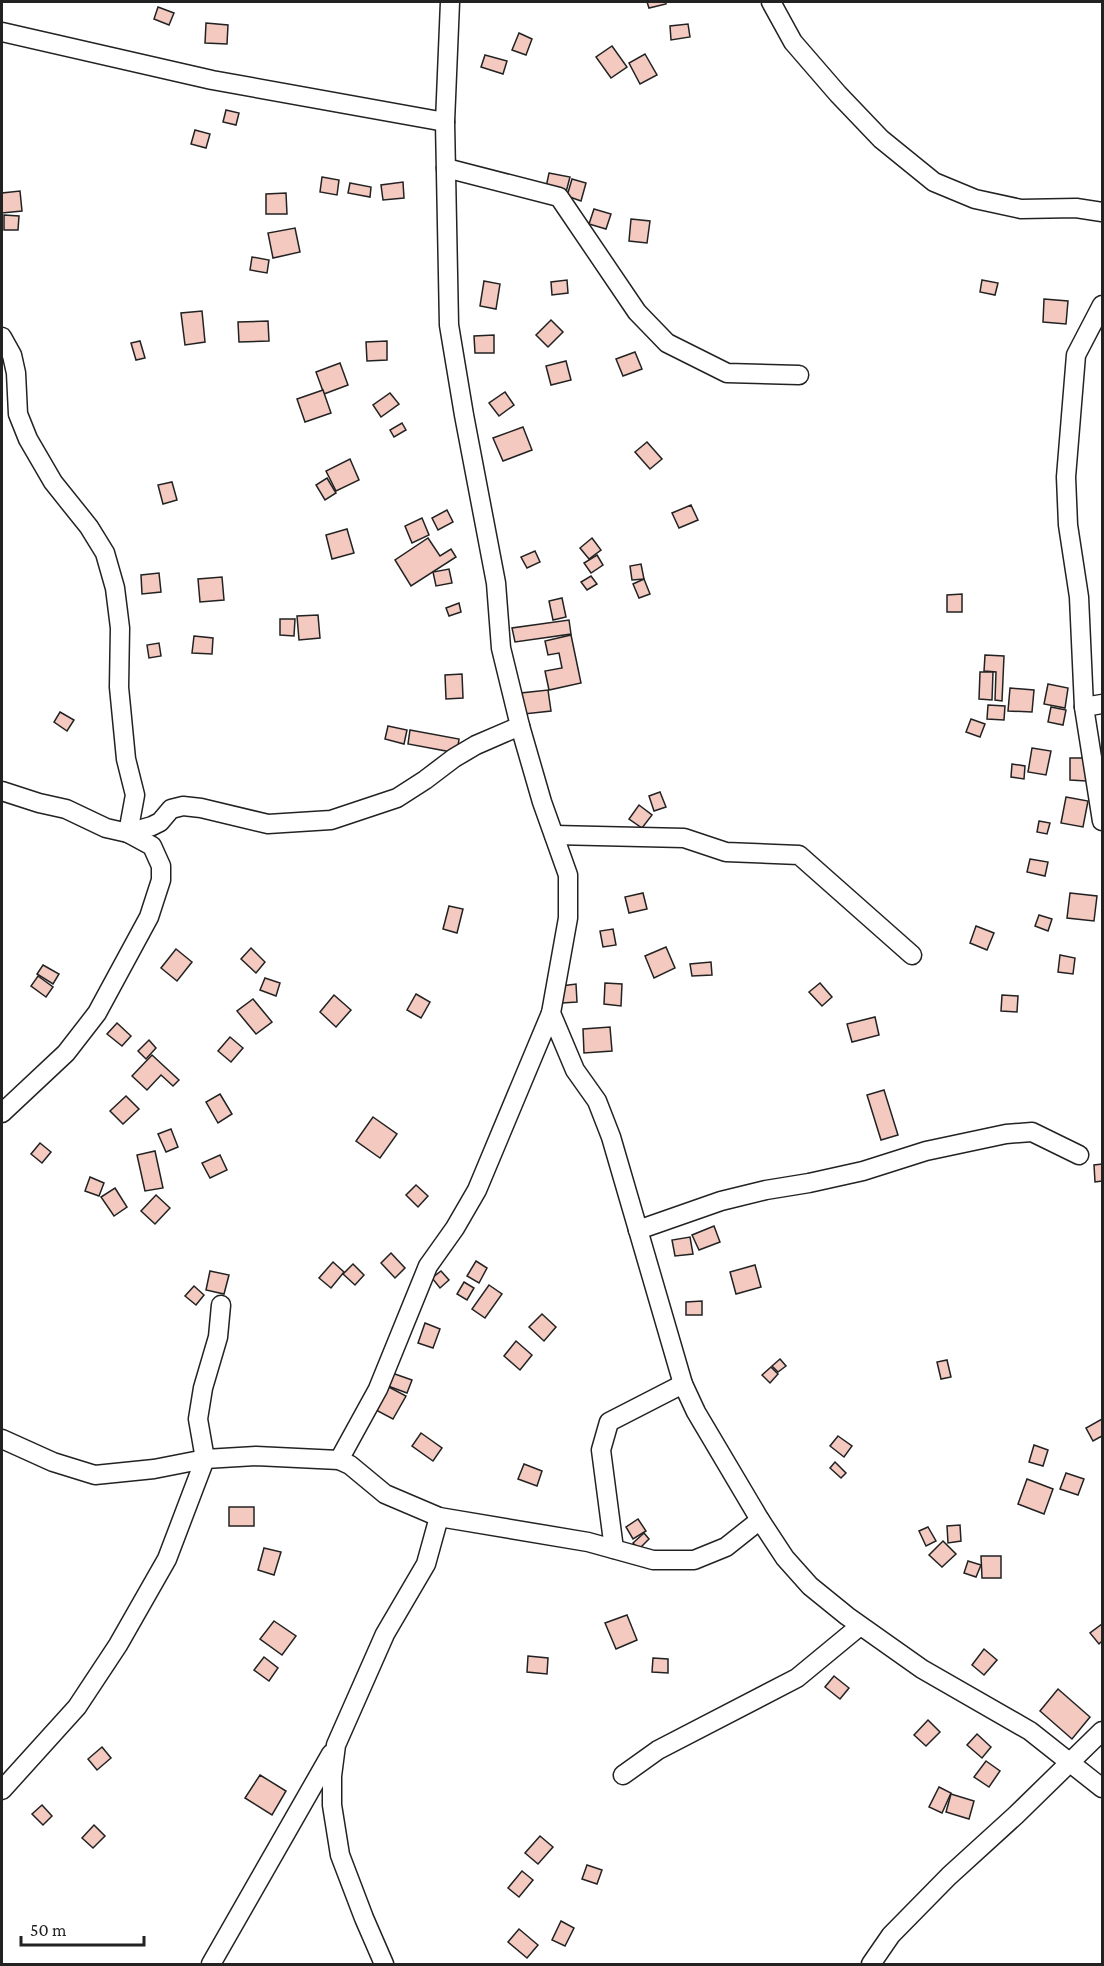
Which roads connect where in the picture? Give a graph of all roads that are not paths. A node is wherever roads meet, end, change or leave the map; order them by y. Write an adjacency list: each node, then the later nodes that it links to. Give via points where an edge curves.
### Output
1 (450, 2): 4 (street)
2 (771, 2): 6 (street, via 794,42 838,94 880,139 934,182 975,199 1021,209 1076,208)
3 (2, 32): 4 (street, via 212,80)
4 (445, 122): 5 (street)
5 (446, 168): 9 (street, via 559,197 637,312 667,343 727,373); 12 (street, via 450,325 496,583 501,648)
6 (1102, 212)
7 (1102, 305): 11 (street, via 1076,355 1066,477 1068,525 1079,597)
8 (2, 337): 15 (street, via 12,355 18,414 28,439 52,482 105,553 115,588 120,628 119,687 126,759 135,795)
9 (799, 375)
10 (1102, 704): 11 (street)
11 (1084, 707): 14 (street)
12 (520, 726): 15 (street, via 476,745 397,798 331,820 268,824 183,806 171,809 152,826); 16 (street)
13 (2, 791): 15 (street, via 66,809 106,828)
14 (1102, 821)
15 (128, 833): 19 (street, via 152,846 161,866 149,917 97,1013 66,1053)
16 (554, 835): 17 (street, via 684,838 726,852 799,855); 18 (street, via 568,875 568,918)
17 (912, 955)
18 (550, 1013): 21 (street, via 575,1070 597,1101); 26 (street, via 477,1190 428,1266 378,1389)
19 (2, 1113)
20 (1079, 1155): 21 (street, via 1032,1132 1006,1134 926,1151 863,1171 721,1201)
21 (638, 1230): 23 (street)
22 (221, 1305): 25 (street, via 218,1337 198,1419)
23 (683, 1384): 28 (street); 29 (street, via 609,1422 601,1450)
24 (2, 1439): 25 (street, via 53,1462 95,1475)
25 (205, 1459): 26 (street, via 256,1456); 36 (street, via 167,1559 118,1645 77,1707)
26 (339, 1460): 27 (street, via 385,1494)
27 (439, 1517): 29 (street); 32 (street, via 426,1564 385,1634)
28 (760, 1520): 29 (street, via 726,1547 694,1560 653,1560); 30 (street, via 810,1586)
29 (614, 1549)
30 (860, 1626): 33 (street, via 922,1669 1029,1731); 34 (street, via 797,1678 658,1750)
31 (1102, 1731): 33 (street)
32 (336, 1745): 37 (street); 38 (street, via 332,1805 340,1855)
33 (1070, 1761): 35 (street); 39 (street, via 891,1935)
34 (623, 1775)
35 (1102, 1788)
36 (2, 1790)
37 (211, 1965)
38 (384, 1965)
39 (871, 1965)

